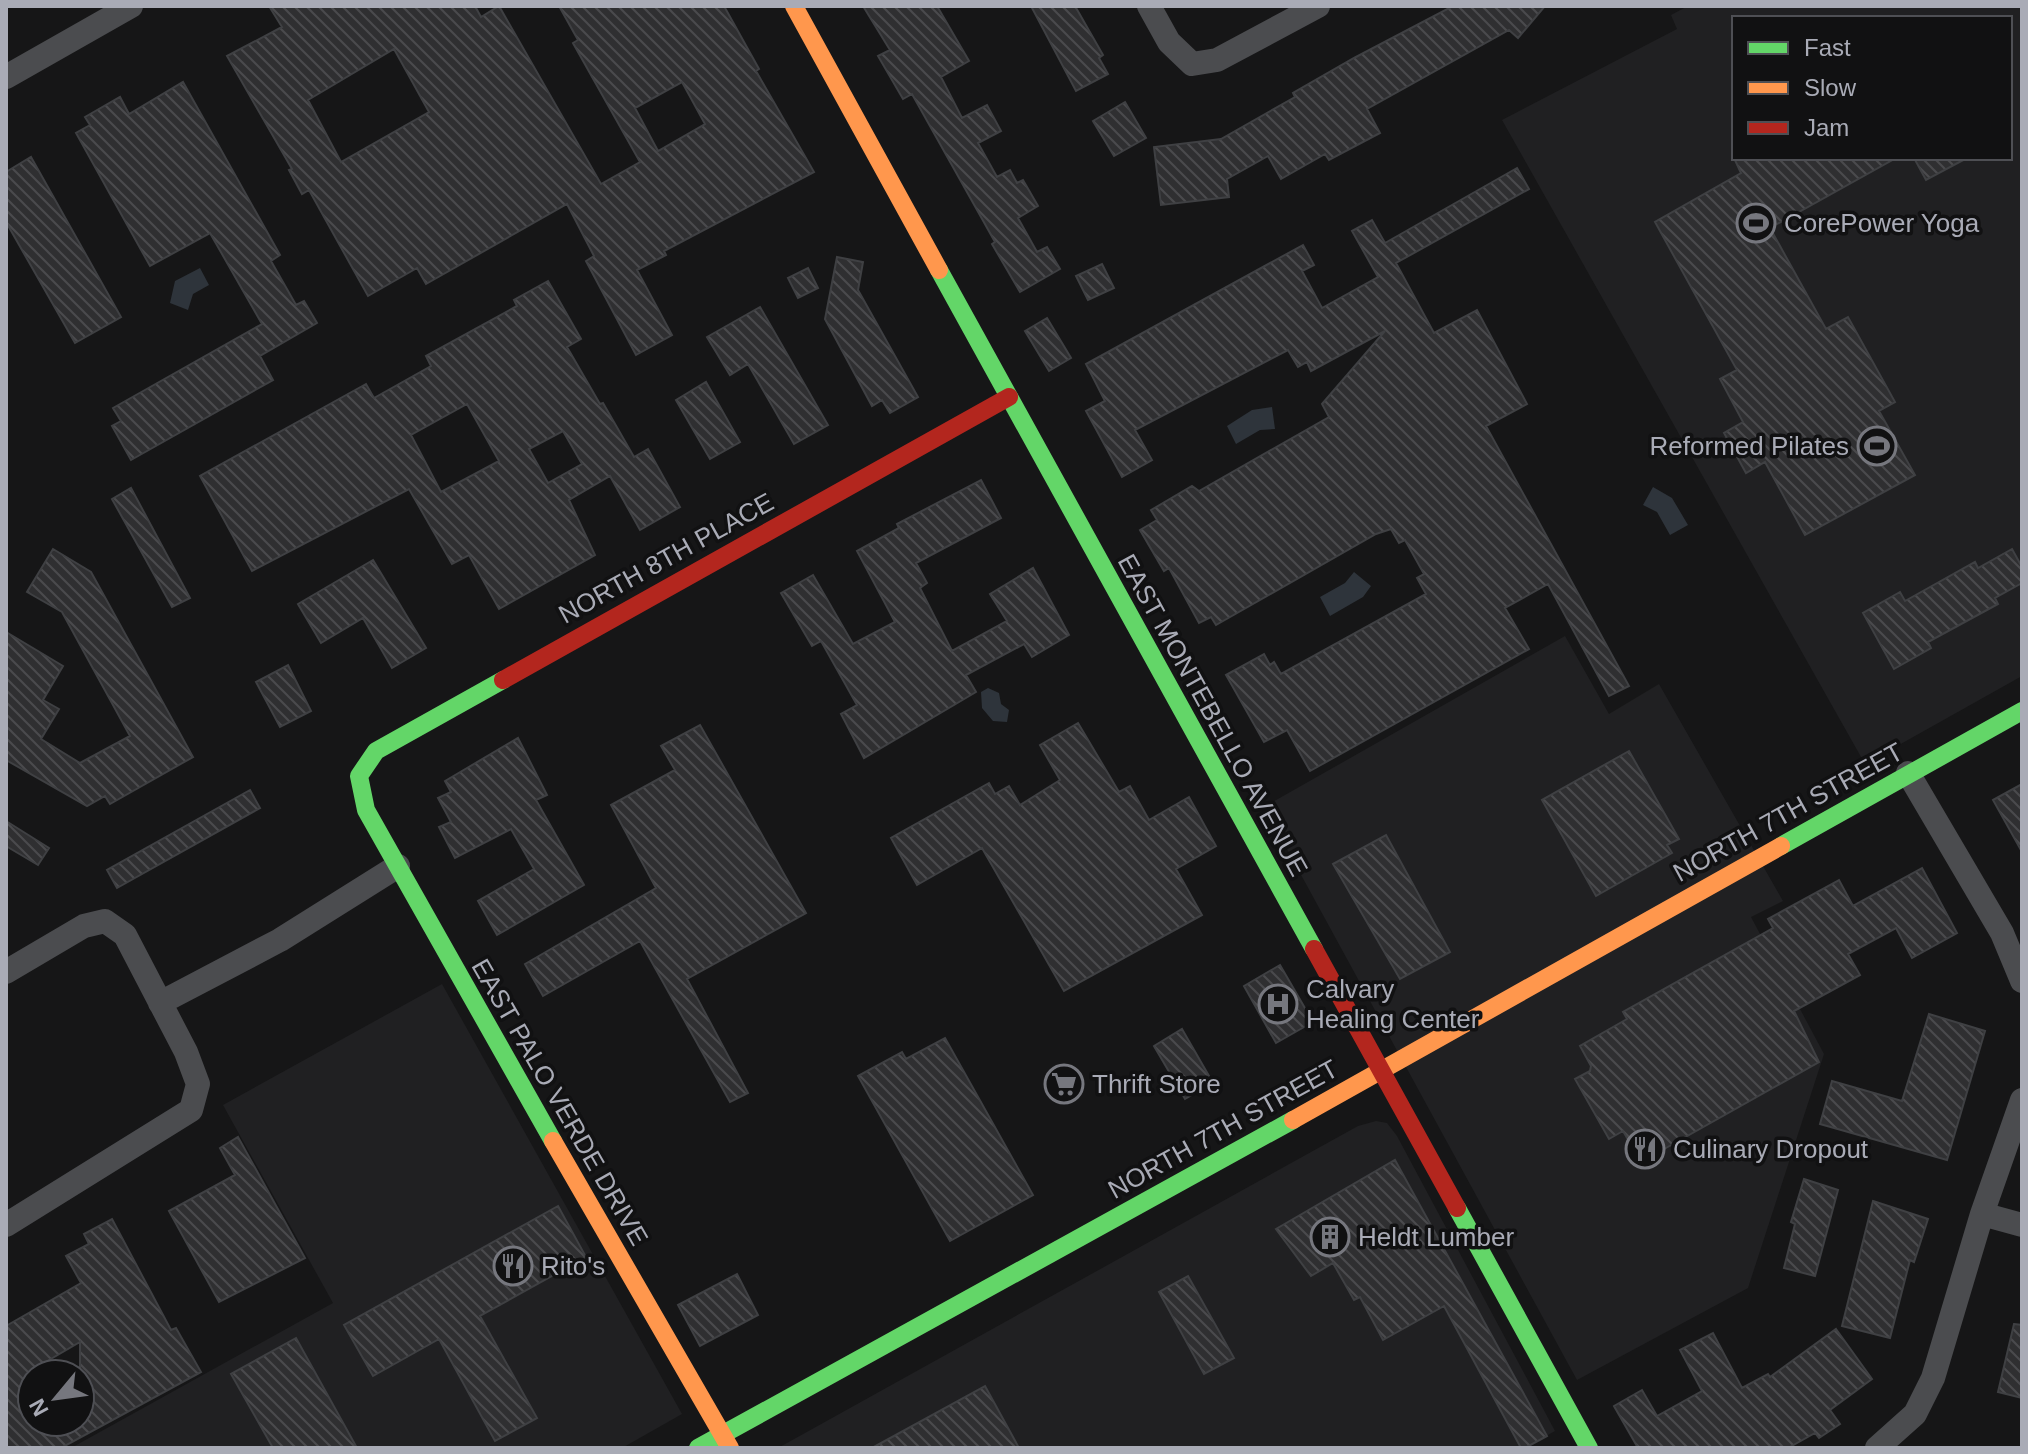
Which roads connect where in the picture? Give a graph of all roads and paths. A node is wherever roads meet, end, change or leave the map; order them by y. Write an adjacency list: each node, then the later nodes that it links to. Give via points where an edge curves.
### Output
1 (131, 6): 5 (street)
2 (794, 6): 6 (street, EAST MONTEBELLO AVENUE)
3 (1149, 6): 4 (street, via 1169,42 1192,64 1217,60)
4 (1318, 6)
5 (6, 77)
6 (1009, 397): 9 (street, NORTH 8TH PLACE, via 376,751); 14 (street, EAST MONTEBELLO AVENUE)
7 (2022, 711): 8 (street, NORTH 7TH STREET)
8 (1908, 773): 12 (street, via 2002,933); 14 (street, NORTH 7TH STREET)
9 (359, 776): 10 (street, EAST PALO VERDE DRIVE, via 366,810)
10 (398, 866): 13 (street, via 280,940); 19 (street, EAST PALO VERDE DRIVE)
11 (6, 972): 13 (street, via 84,926 105,921 125,935)
12 (2022, 981)
13 (160, 1003): 17 (street, via 198,1084 191,1110)
14 (1380, 1072): 19 (street, NORTH 7TH STREET); 21 (street, EAST MONTEBELLO AVENUE)
15 (2022, 1100): 16 (street)
16 (1982, 1214): 18 (street); 22 (street, via 1933,1378 1915,1414)
17 (6, 1225)
18 (2022, 1225)
19 (727, 1441): 20 (street, NORTH 7TH STREET)
20 (698, 1448)
21 (1589, 1448)
22 (1877, 1448)

